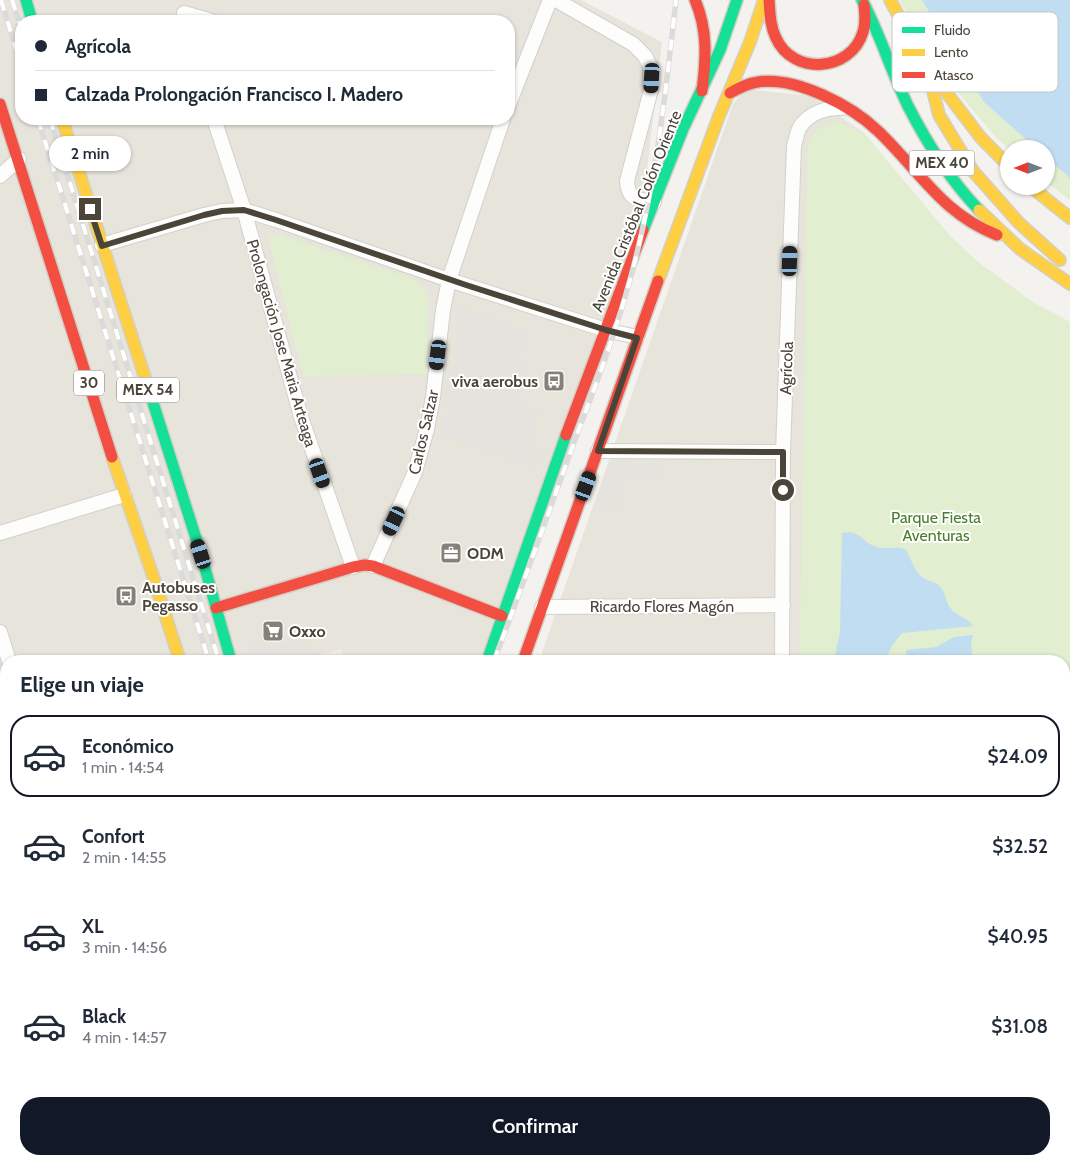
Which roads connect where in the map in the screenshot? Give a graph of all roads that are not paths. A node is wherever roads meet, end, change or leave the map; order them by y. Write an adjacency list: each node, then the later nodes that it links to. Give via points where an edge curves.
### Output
1 (26, 0): 11 (main road)
2 (550, 0): 13 (street)
3 (556, 0): 28 (street, via 633,44 650,66 651,90 626,181 634,198)
4 (695, 0): 14 (main road, via 706,32)
5 (737, 0): 14 (main road, Avenida Cristóbal Colón Oriente)
6 (764, 0): 18 (main road)
7 (769, 0): 9 (main road, via 772,28 779,45 792,58 819,66 837,62 858,44 865,26)
8 (890, 0): 10 (main road, MEX 40)
9 (863, 2): 12 (main road, MEX 40)
10 (897, 12)
11 (30, 15)
12 (892, 68)
13 (515, 89)
14 (702, 91): 28 (main road, Avenida Cristóbal Colón Oriente)
15 (902, 92): 31 (main road, MEX 40, via 937,156 973,203)
16 (933, 92): 33 (main road, via 939,115 973,171 1019,223)
17 (946, 92): 24 (main road, MEX 40)
18 (730, 93): 20 (main road, via 752,83 779,80 814,92); 37 (main road)
19 (0, 104): 25 (main road, 30)
20 (845, 108): 31 (main road, via 878,131 958,216 987,232); 39 (street, Agrícola, via 835,107 814,113 800,127 794,146)
21 (64, 125): 32 (main road, MEX 54)
22 (216, 125): 29 (street, Prolongación Jose Maria Arteaga)
23 (497, 125): 34 (street, Carlos Salzar)
24 (1000, 157)
25 (18, 159): 26 (street); 40 (main road, 30)
26 (0, 176)
27 (1041, 195): 30 (main road)
28 (654, 202): 36 (main road, Avenida Cristóbal Colón Oriente)
29 (244, 210): 32 (street, via 204,215); 34 (street); 43 (street, Prolongación Jose Maria Arteaga, via 300,417)
30 (1070, 218)
31 (1007, 238): 35 (main road, MEX 40)
32 (102, 246): 46 (main road, MEX 54)
33 (1070, 268)
34 (449, 280): 36 (street); 42 (street, Carlos Salzar, via 433,397 416,472)
35 (1070, 284)
36 (606, 330): 37 (street); 47 (main road, Avenida Cristóbal Colón Oriente)
37 (637, 338): 38 (main road)
38 (598, 451): 39 (street); 45 (main road)
39 (783, 452): 44 (street, Agrícola)
40 (124, 495): 41 (street); 50 (main road, 30)
41 (0, 533)
42 (373, 566): 43 (main road); 47 (main road)
43 (353, 567): 46 (main road)
44 (782, 605): 45 (street, Ricardo Flores Magón); 54 (street, Agrícola)
45 (542, 607): 53 (main road)
46 (216, 608): 51 (main road, MEX 54)
47 (502, 616): 52 (main road, Avenida Cristóbal Colón Oriente)
48 (0, 632): 49 (street)
49 (7, 655)
50 (178, 655)
51 (229, 655)
52 (489, 655)
53 (525, 655)
54 (782, 655)

